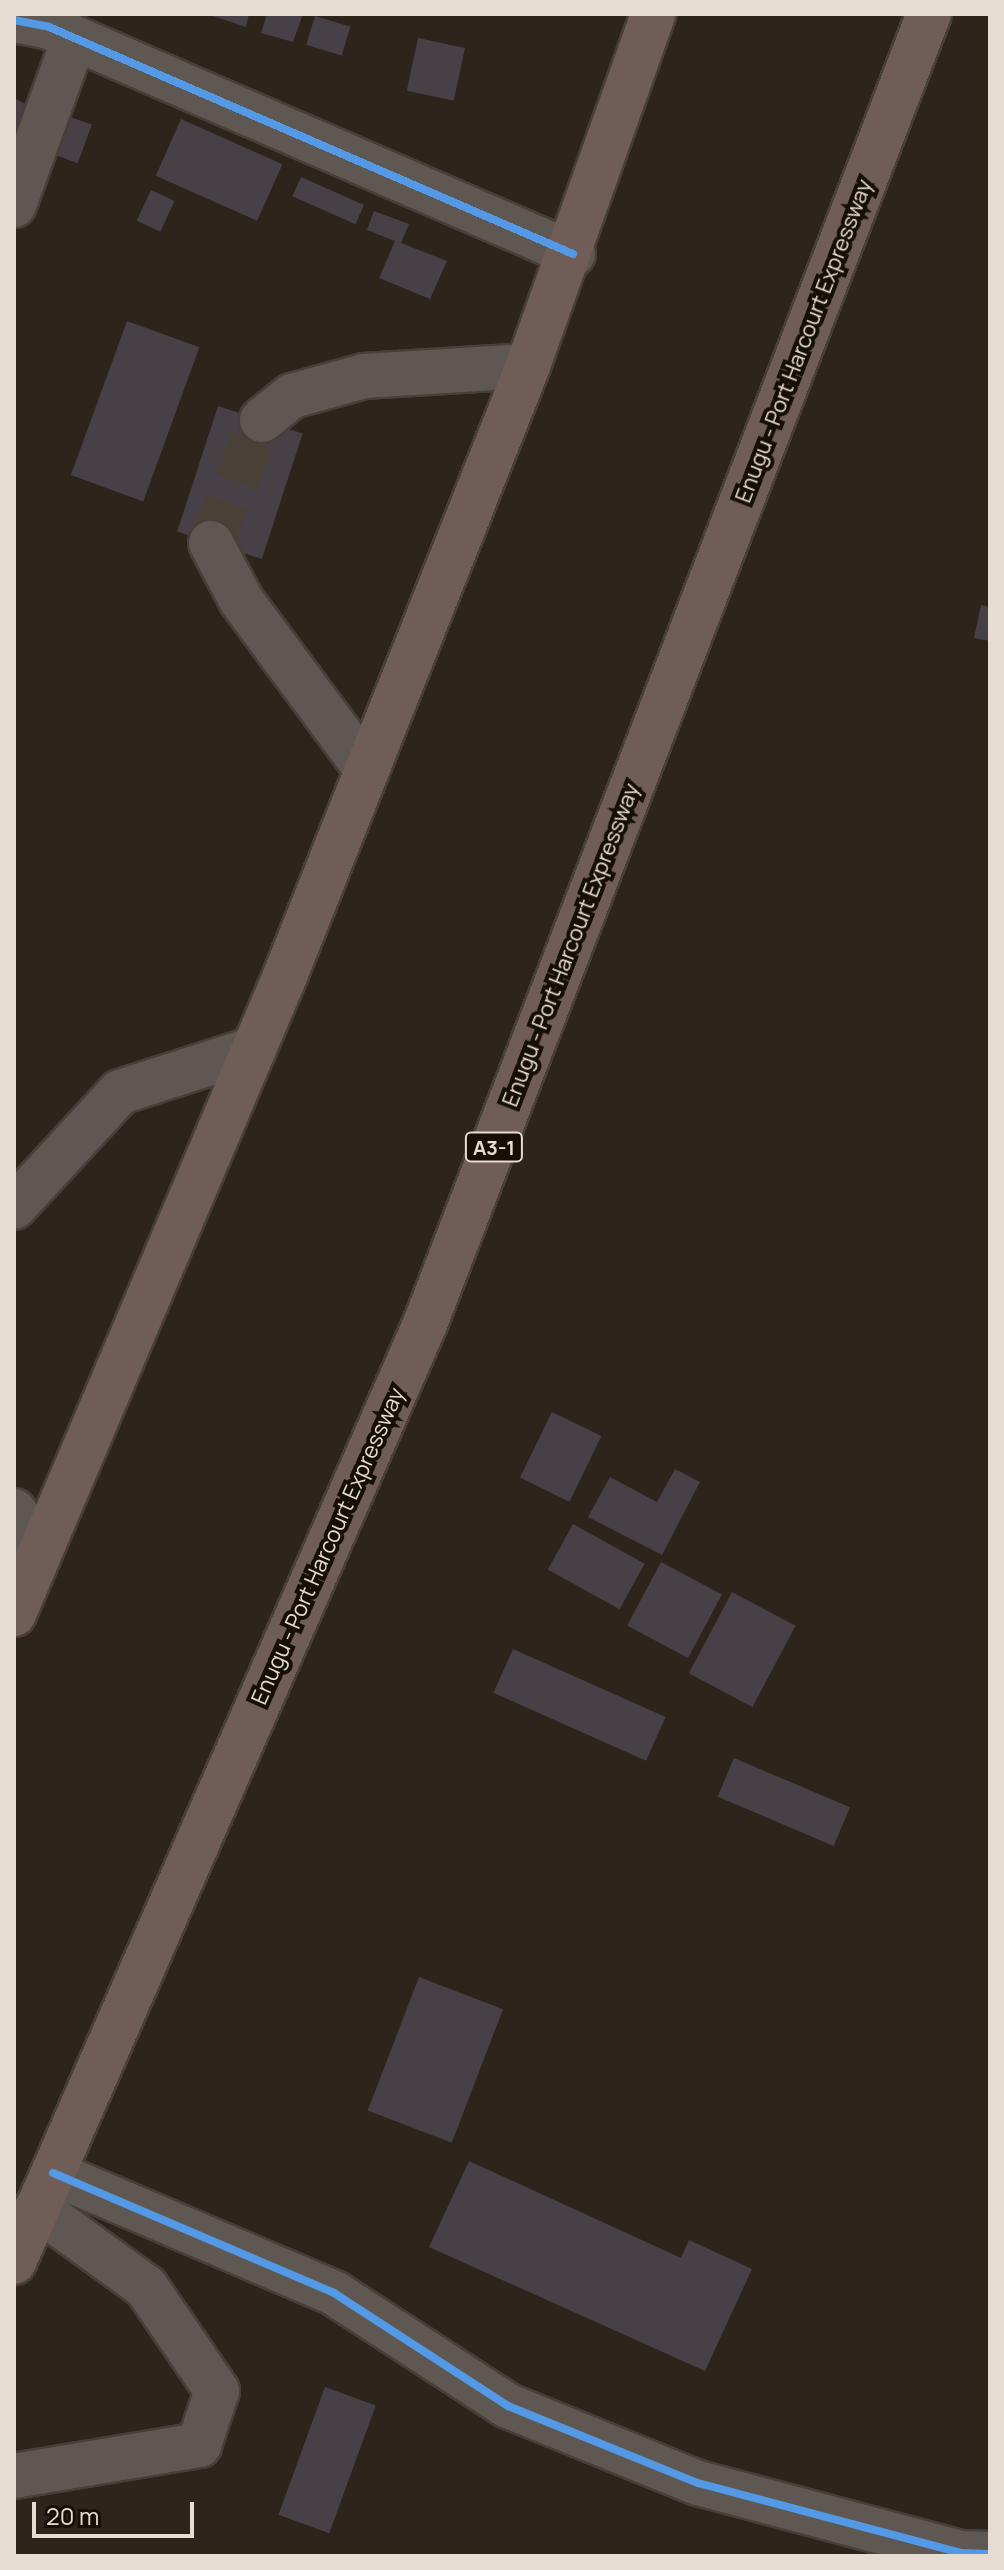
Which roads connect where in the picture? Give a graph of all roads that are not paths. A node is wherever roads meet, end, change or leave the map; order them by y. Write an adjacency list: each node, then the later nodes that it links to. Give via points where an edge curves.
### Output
1 (653, 14): 6 (highway)
2 (929, 14): 16 (highway, Enugu - Port Harcourt Expressway / A3-1, via 425,1324)
3 (14, 20): 4 (street)
4 (74, 39): 5 (street); 6 (street)
5 (14, 205)
6 (573, 254): 7 (highway)
7 (528, 366): 8 (street, via 364,376 292,396); 10 (highway)
8 (262, 420)
9 (211, 543): 10 (street, via 241,600)
10 (367, 770): 11 (highway)
11 (254, 1049): 12 (street, via 120,1092); 14 (highway)
12 (14, 1207)
13 (14, 1511): 14 (street)
14 (41, 1550): 15 (highway)
15 (14, 1614)
16 (45, 2191): 17 (highway, Enugu - Port Harcourt Expressway / A3-1); 18 (street, via 146,2287 217,2391 199,2445); 19 (street, via 334,2293 508,2406 698,2483 961,2553)
17 (14, 2262)
18 (14, 2476)
19 (990, 2554)

